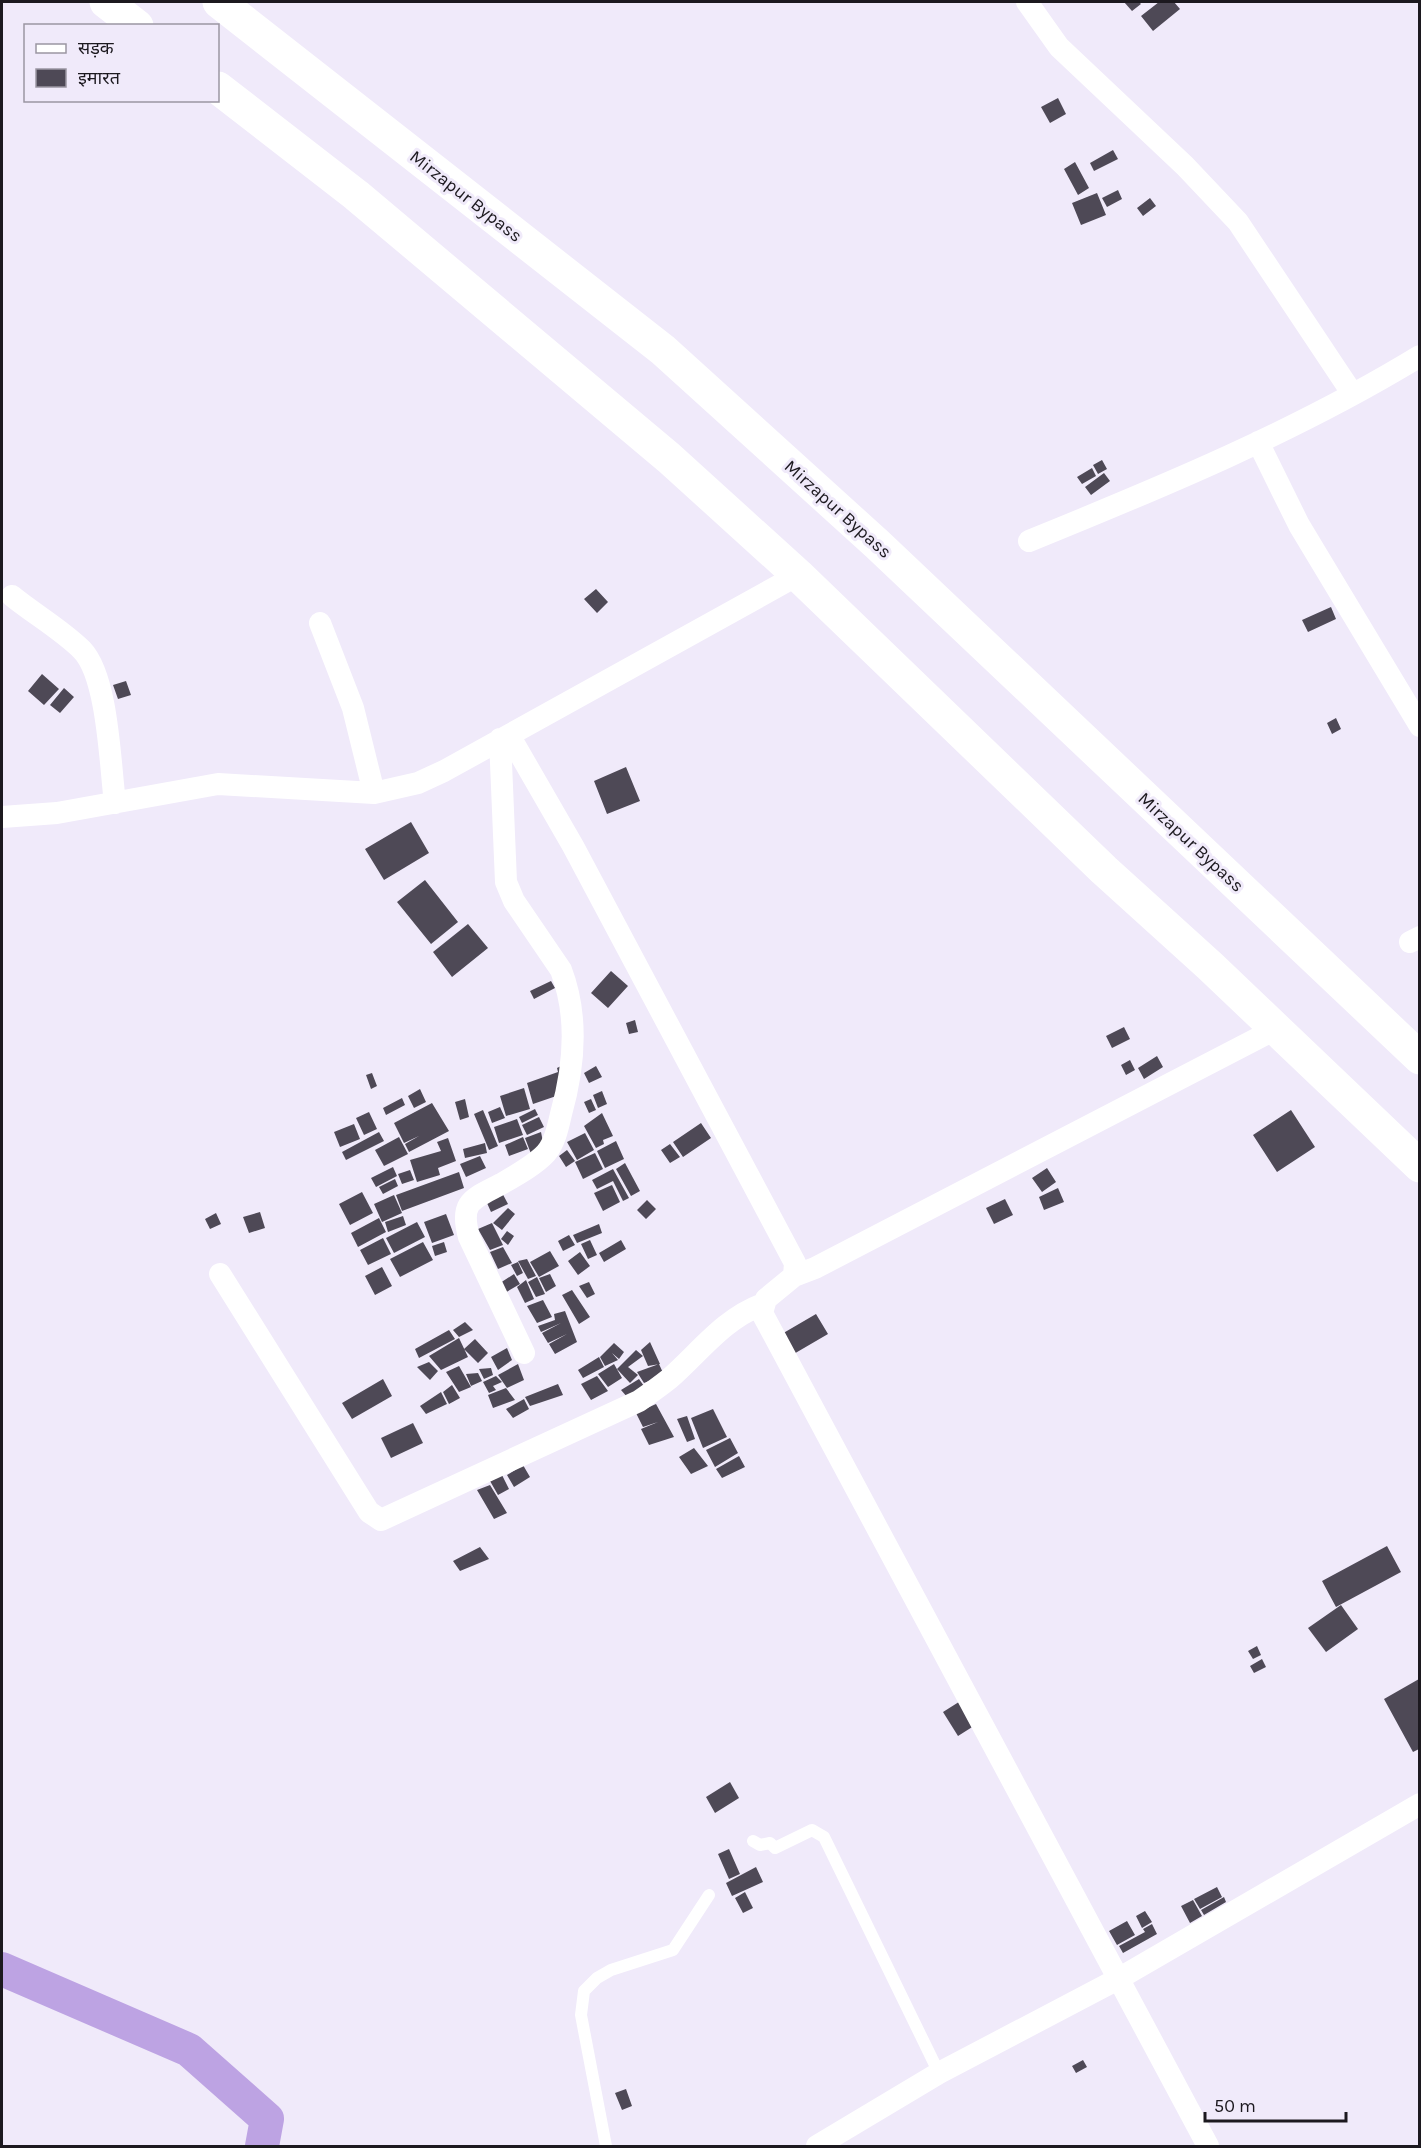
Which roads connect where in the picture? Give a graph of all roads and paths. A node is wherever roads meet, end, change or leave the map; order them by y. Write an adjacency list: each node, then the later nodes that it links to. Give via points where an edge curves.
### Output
1 (106, 2): 4 (highway)
2 (219, 2): 19 (highway, Mirzapur Bypass, via 663,350 877,544)
3 (1027, 2): 7 (street, via 1059,47 1238,222)
4 (134, 24)
5 (219, 89): 10 (highway, via 356,195 625,421)
6 (1419, 357): 7 (street)
7 (1352, 393): 8 (street)
8 (1258, 442): 9 (street); 13 (street, via 1299,525)
9 (1029, 541)
10 (798, 575): 14 (street); 20 (highway)
11 (12, 596): 16 (street, via 82,650 92,664 100,688)
12 (320, 623): 15 (street, via 353,708)
13 (1419, 726)
14 (504, 737): 15 (street, via 418,783); 22 (street, via 573,846 795,1263); 24 (street, via 506,882 514,901 561,970 573,1035 570,1080 549,1148 533,1163 473,1197 466,1209 469,1238)
15 (374, 793): 16 (street, via 218,784)
16 (115, 803): 17 (street)
17 (2, 817)
18 (1268, 1033): 22 (street, via 1018,1165)
19 (1419, 1059)
20 (1419, 1166)
21 (220, 1274): 23 (street, via 369,1512 381,1520 639,1401 668,1380 729,1323)
22 (794, 1276): 23 (street)
23 (763, 1304): 28 (street, via 762,1313)
24 (524, 1353)
25 (1419, 1804): 28 (street)
26 (753, 1841): 29 (lane, via 760,1845 770,1843 775,1848 812,1830 825,1837)
27 (709, 1895): 30 (lane, via 673,1950 611,1970 584,1991 581,2015)
28 (1118, 1979): 29 (street); 32 (street)
29 (939, 2073): 31 (street)
30 (606, 2146)
31 (817, 2146)
32 (1208, 2146)

